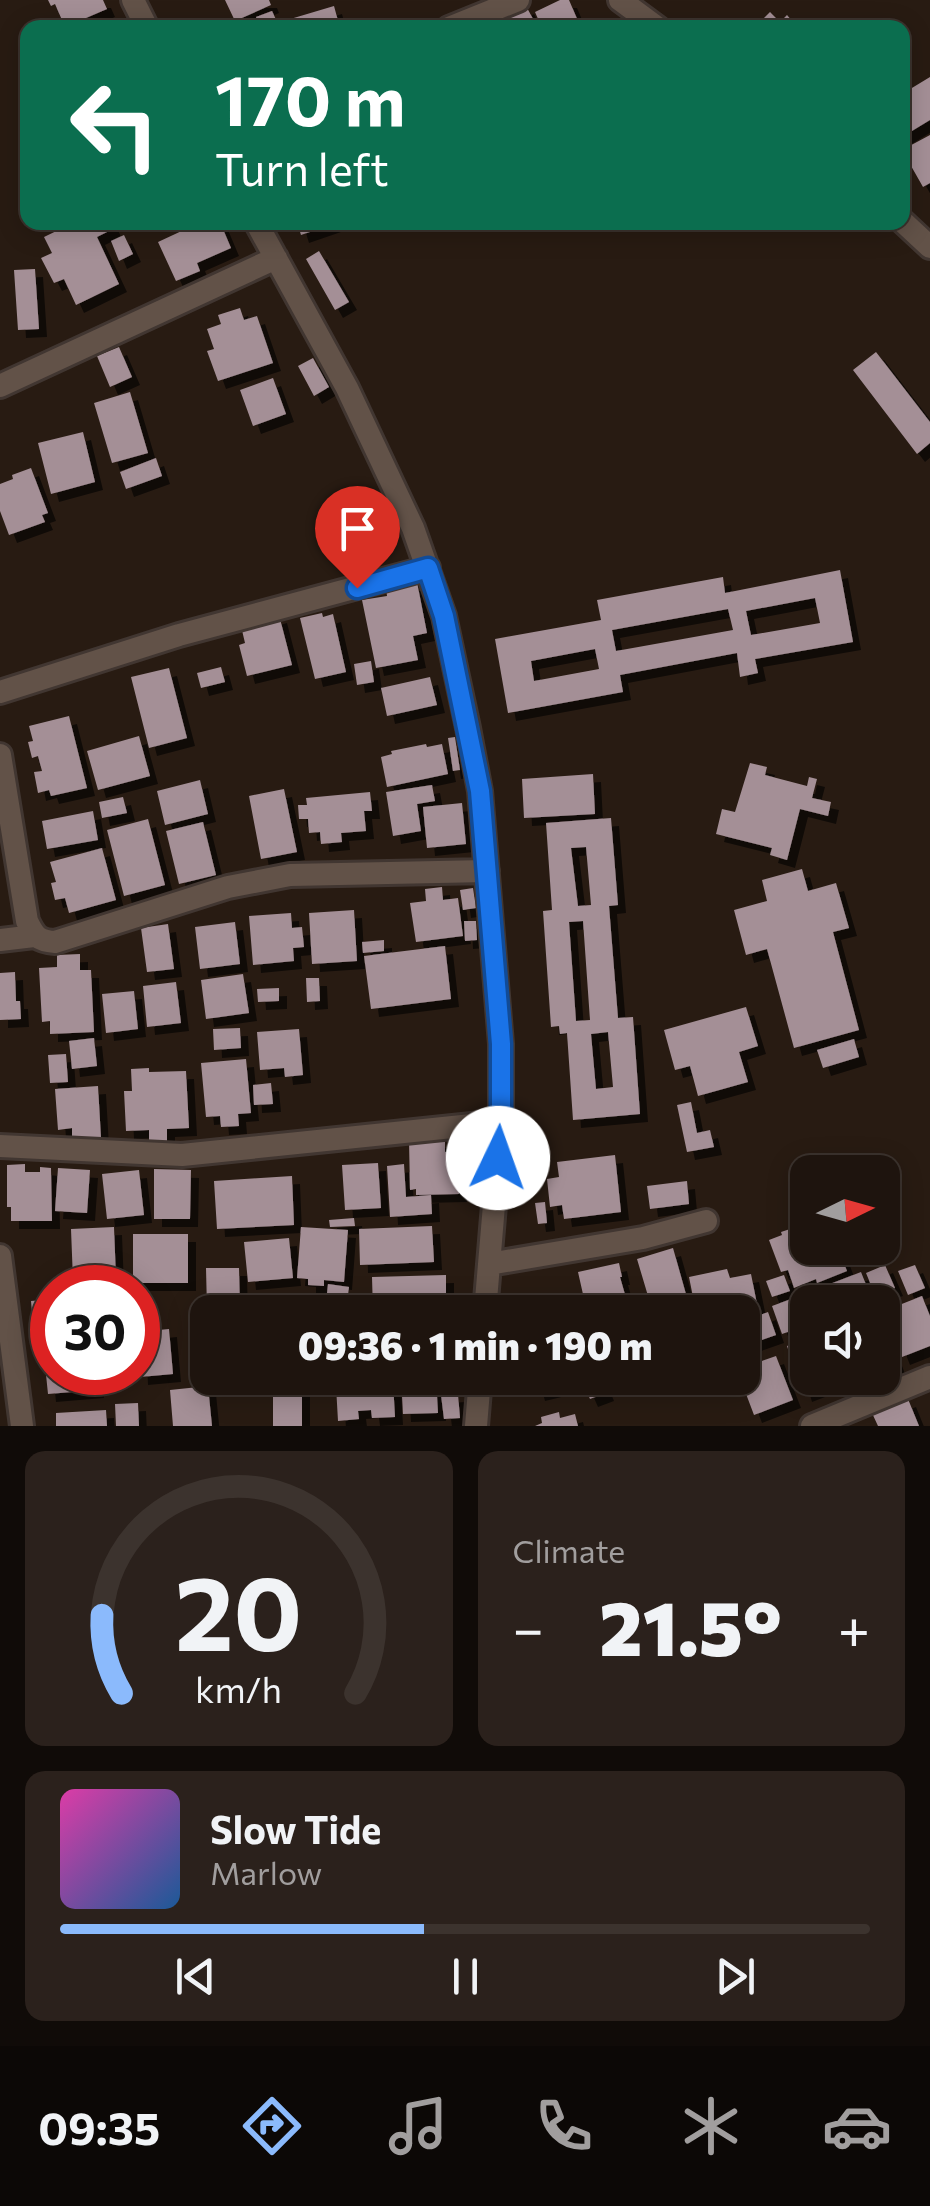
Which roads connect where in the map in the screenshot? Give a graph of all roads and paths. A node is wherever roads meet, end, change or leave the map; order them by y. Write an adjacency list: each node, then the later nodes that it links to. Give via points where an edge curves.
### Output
1 (518, 0): 3 (street)
2 (620, 0): 4 (street)
3 (469, 20)
4 (647, 20)
5 (910, 228): 7 (street)
6 (260, 230): 8 (street)
7 (930, 247)
8 (276, 258): 9 (street); 10 (street, via 347,388)
9 (0, 386)
10 (428, 568): 11 (street); 13 (street, via 468,728)
11 (0, 692)
12 (0, 755): 14 (street, via 26,921)
13 (488, 871): 14 (street, via 290,875 228,887 55,942); 16 (street)
14 (34, 936): 15 (street)
15 (0, 940)
16 (501, 1122): 17 (street, via 182,1154); 20 (street)
17 (0, 1146)
18 (706, 1221): 20 (street)
19 (0, 1256): 24 (street)
20 (490, 1264): 21 (street)
21 (487, 1295)
22 (930, 1377): 26 (street)
23 (479, 1395): 25 (street)
24 (22, 1426)
25 (476, 1426)
26 (812, 1426)

